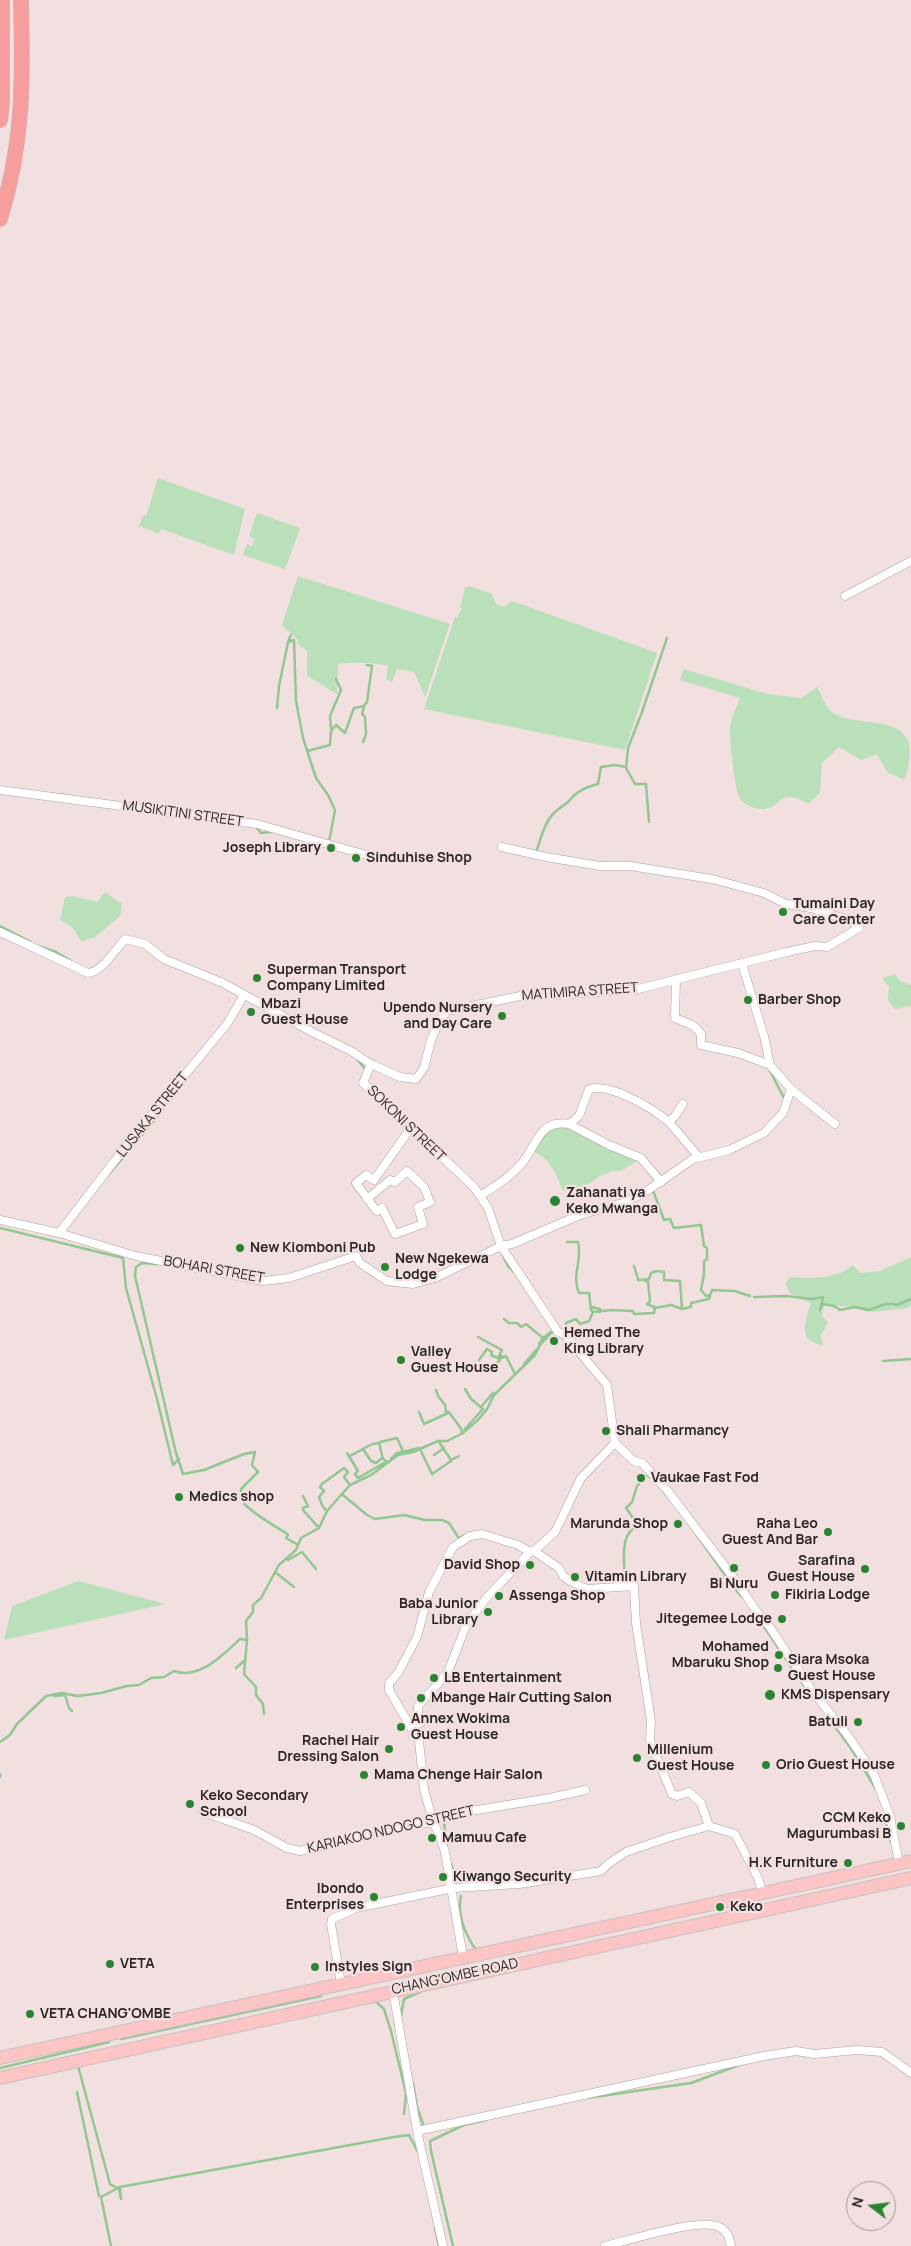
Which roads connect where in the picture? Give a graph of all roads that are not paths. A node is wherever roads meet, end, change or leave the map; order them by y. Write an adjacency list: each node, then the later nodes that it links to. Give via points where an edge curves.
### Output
1 (2, 0): 3 (highway)
2 (21, 0): 4 (highway, via 22,115 14,168)
3 (0, 120)
4 (0, 219)
5 (911, 561): 6 (street)
6 (845, 596)
7 (0, 790): 9 (street, MUSIKITINI STREET, via 256,824)
8 (502, 846): 11 (street, MATIMIRA STREET, via 600,866 630,866 712,879 764,893 786,904 849,920 859,928 827,947 815,946)
9 (363, 854)
10 (0, 932): 13 (street, SOKONI STREET, via 88,973 102,965 125,939 145,944 164,958)
11 (742, 964): 12 (street, MATIMIRA STREET); 15 (street)
12 (676, 979): 14 (street, MATIMIRA STREET, via 625,990 557,995 535,993 451,1010 440,1020 424,1068 416,1079 400,1077); 15 (street, via 675,1018 694,1026 701,1034 701,1045 738,1053)
13 (244, 994): 14 (street, SOKONI STREET); 27 (street, LUSAKA STREET, via 223,1029)
14 (370, 1064): 21 (street, SOKONI STREET, via 363,1083)
15 (770, 1065): 16 (street)
16 (791, 1089): 20 (street); 22 (street, via 783,1114 764,1133 730,1150)
17 (683, 1104): 18 (street)
18 (668, 1122): 19 (street, via 638,1101 597,1087 589,1089 580,1116); 22 (street)
19 (569, 1124): 23 (street, via 641,1158); 24 (street, via 557,1122 545,1129 522,1163)
20 (835, 1124)
21 (410, 1129): 24 (street, SOKONI STREET); 25 (street, via 374,1180 366,1175 356,1184)
22 (698, 1156): 23 (street)
23 (661, 1182): 28 (street, via 626,1202 580,1215)
24 (481, 1196): 28 (street, SOKONI STREET)
25 (367, 1200): 25 (street, via 390,1180 395,1182 407,1171 424,1187 430,1202 418,1207 423,1224 398,1235 382,1208 376,1211)
26 (0, 1220): 27 (street, BOHARI STREET)
27 (59, 1233): 28 (street, BOHARI STREET, via 136,1256 263,1281 289,1278 356,1256 360,1263 387,1281 413,1284 435,1278)
28 (501, 1246): 29 (street, SOKONI STREET, via 558,1332 564,1334 607,1386)
29 (615, 1443): 30 (street, via 581,1478 555,1532); 36 (street, via 642,1463 667,1490 767,1623 813,1692 846,1732 873,1772)
30 (532, 1552): 31 (street, via 488,1596 467,1623 448,1672 418,1706 418,1713 424,1720); 31 (street, via 518,1544 482,1534 470,1536 453,1547 429,1592 418,1637 389,1683 389,1690); 35 (street, via 559,1568 570,1581 587,1589 634,1586 636,1623 651,1721 650,1741 672,1794 677,1796 688,1792 701,1803)
31 (411, 1728): 34 (street, via 419,1742 424,1789)
32 (585, 1790): 34 (street, KARIAKOO NDOGO STREET, via 472,1811)
33 (203, 1812): 34 (street, KARIAKOO NDOGO STREET, via 300,1851)
34 (433, 1822): 38 (street, via 440,1836)
35 (709, 1826): 38 (street, via 626,1852 602,1871 519,1884); 39 (street, via 735,1834)
36 (905, 1862): 40 (main road, CHANG'OMBE ROAD)
37 (911, 1878): 42 (main road, CHANG'OMBE ROAD)
38 (453, 1888): 40 (street); 41 (street, via 356,1908 332,1919)
39 (761, 1888)
40 (463, 1957): 41 (main road, CHANG'OMBE ROAD)
41 (341, 1984): 43 (main road, CHANG'OMBE ROAD)
42 (393, 1990): 45 (main road, CHANG'OMBE ROAD); 46 (street)
43 (0, 2058)
44 (911, 2072): 46 (street, via 882,2052 796,2052 764,2056)
45 (0, 2078)
46 (417, 2131): 47 (street)
47 (443, 2246)
48 (605, 2246): 49 (street, via 702,2223 720,2227 730,2237)
49 (731, 2246)

